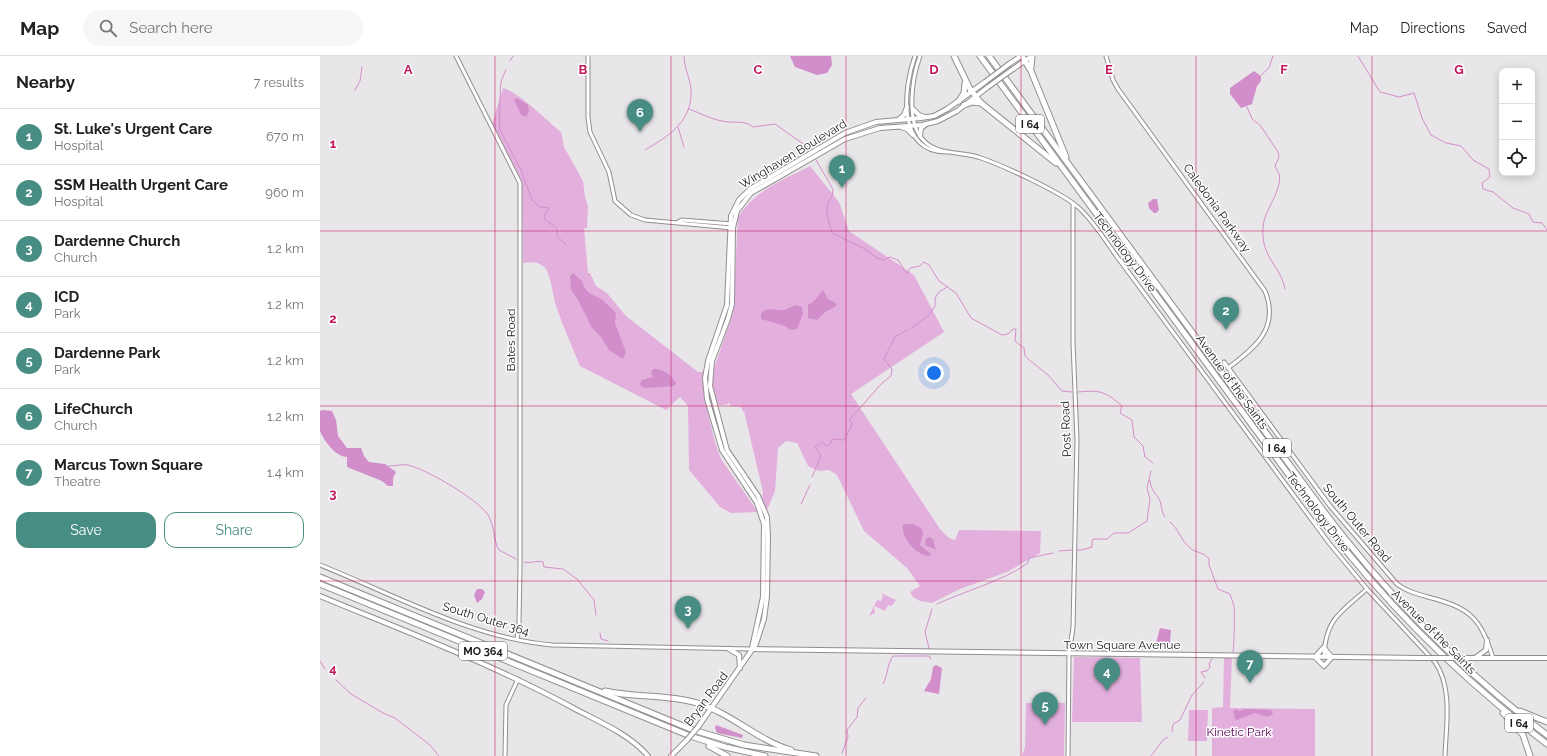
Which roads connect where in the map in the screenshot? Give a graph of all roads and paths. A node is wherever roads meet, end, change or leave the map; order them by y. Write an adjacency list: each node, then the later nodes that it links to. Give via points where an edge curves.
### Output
1 (456, 56): 45 (street, Bates Road, via 520,183 520,607)
2 (588, 56): 34 (street, via 590,132 608,172 616,201 626,212 637,218 682,224)
3 (915, 56): 18 (street, Technology Drive, via 908,78)
4 (920, 56): 19 (street, via 912,85)
5 (954, 56): 12 (highway)
6 (980, 56): 32 (highway, Avenue of the Saints / I 64)
7 (989, 56): 31 (highway, Avenue of the Saints / I 64)
8 (1032, 56): 10 (main road); 11 (highway)
9 (1106, 56): 36 (street, Caledonia Parkway, via 1118,89 1265,291 1270,308 1266,329 1256,346)
10 (1023, 58): 11 (highway); 13 (main road, Winghaven Boulevard, bridge, via 1009,64); 14 (main road, Winghaven Boulevard, bridge, via 1013,69)
11 (1031, 71): 31 (highway, via 1066,157)
12 (965, 80): 13 (highway); 15 (highway, via 965,92)
13 (971, 92): 14 (highway); 15 (main road, Winghaven Boulevard)
14 (976, 97): 16 (highway); 17 (main road, Winghaven Boulevard)
15 (959, 101): 20 (main road, Winghaven Boulevard)
16 (981, 103): 17 (highway, via 972,102); 32 (highway, via 1053,161)
17 (964, 105): 24 (main road, Winghaven Boulevard, via 945,118)
18 (907, 107): 21 (main road, via 904,115); 22 (street, Technology Drive)
19 (913, 109): 20 (main road); 23 (street)
20 (927, 118): 23 (main road, Winghaven Boulevard)
21 (898, 119): 22 (main road, Winghaven Boulevard); 34 (main road, Winghaven Boulevard, via 871,123 845,133 755,186 733,209)
22 (909, 119): 23 (main road, Winghaven Boulevard); 27 (street, Technology Drive)
23 (914, 119): 25 (street)
24 (925, 124): 25 (main road, Winghaven Boulevard); 29 (main road, via 921,128)
25 (916, 125): 27 (main road, Winghaven Boulevard); 29 (street)
26 (898, 126): 27 (main road, Winghaven Boulevard); 28 (main road); 34 (main road, Winghaven Boulevard, via 873,129 851,136 771,181 746,198)
27 (910, 126): 28 (street, Technology Drive)
28 (913, 134): 30 (street, Technology Drive, via 920,145 928,150 937,153)
29 (920, 136): 30 (street, Technology Drive, via 933,148)
30 (952, 152): 33 (street, Technology Drive, via 982,158)
31 (1086, 188): 62 (highway, Avenue of the Saints / I 64, via 1357,554 1427,632)
32 (1080, 191): 61 (highway, Avenue of the Saints / I 64, via 1348,554 1416,631)
33 (1073, 204): 42 (street, Technology Drive, via 1089,219 1329,543); 51 (street, Post Road, via 1072,343 1077,440 1073,628)
34 (731, 226): 44 (main road, Winghaven Boulevard, via 732,304 712,361 710,386 727,450 758,496 767,517 767,596); 49 (main road, Winghaven Boulevard, via 727,305 708,361 705,383 722,450 753,496 762,518 763,596)
35 (1224, 362): 37 (street, South Outer Road)
36 (1236, 362): 37 (street, Caledonia Parkway); 38 (street, via 1232,370)
37 (1228, 368): 38 (street, South Outer Road)
38 (1233, 375): 46 (street, South Outer Road, via 1330,506 1397,584 1411,592 1463,609 1477,621)
39 (320, 565): 45 (street, South Outer 364, via 454,620)
40 (320, 577): 60 (highway, MO 364)
41 (320, 584): 65 (highway, MO 364)
42 (1368, 589): 47 (street, via 1332,622 1325,636); 76 (street, Technology Drive, via 1427,652 1442,674 1446,700)
43 (320, 596): 59 (main road)
44 (758, 638): 49 (main road, Winghaven Boulevard); 50 (main road, via 761,645)
45 (517, 639): 48 (street, South Outer 364, via 552,644)
46 (1487, 640): 55 (main road, via 1486,650); 56 (street, South Outer Road)
47 (1324, 647): 52 (main road); 53 (street); 54 (main road)
48 (729, 649): 49 (street, South Outer 364); 58 (main road, via 739,655)
49 (752, 649): 50 (main road, Town Square Avenue); 58 (main road, Bryan Road)
50 (771, 649): 51 (main road, Town Square Avenue)
51 (1069, 654): 52 (main road, Town Square Avenue); 75 (street, Post Road)
52 (1315, 656): 53 (main road, Town Square Avenue); 54 (main road, via 1324,666)
53 (1324, 657): 54 (main road, Town Square Avenue)
54 (1332, 657): 55 (main road, Town Square Avenue, bridge)
55 (1473, 658): 56 (main road, Town Square Avenue)
56 (1493, 658): 57 (main road, Town Square Avenue)
57 (1547, 658)
58 (740, 668): 63 (main road, Bryan Road)
59 (518, 679): 69 (street, via 506,705); 70 (main road, via 609,727 633,742)
60 (587, 686): 63 (highway, via 616,694 692,701); 68 (highway, MO 364, via 714,737)
61 (1492, 700): 67 (highway, Avenue of the Saints / I 64); 77 (highway, via 1520,731)
62 (1510, 706): 64 (highway); 66 (highway, Avenue of the Saints / I 64)
63 (712, 708): 68 (highway, via 775,744); 71 (main road, Bryan Road, bridge)
64 (1547, 722)
65 (679, 732): 72 (highway); 73 (highway, MO 364, via 725,747)
66 (1547, 735)
67 (1547, 744)
68 (805, 755): 74 (highway, MO 364)
69 (505, 756)
70 (648, 756)
71 (671, 756)
72 (727, 756)
73 (766, 756)
74 (816, 756)
75 (1068, 756)
76 (1445, 756)
77 (1530, 756)

